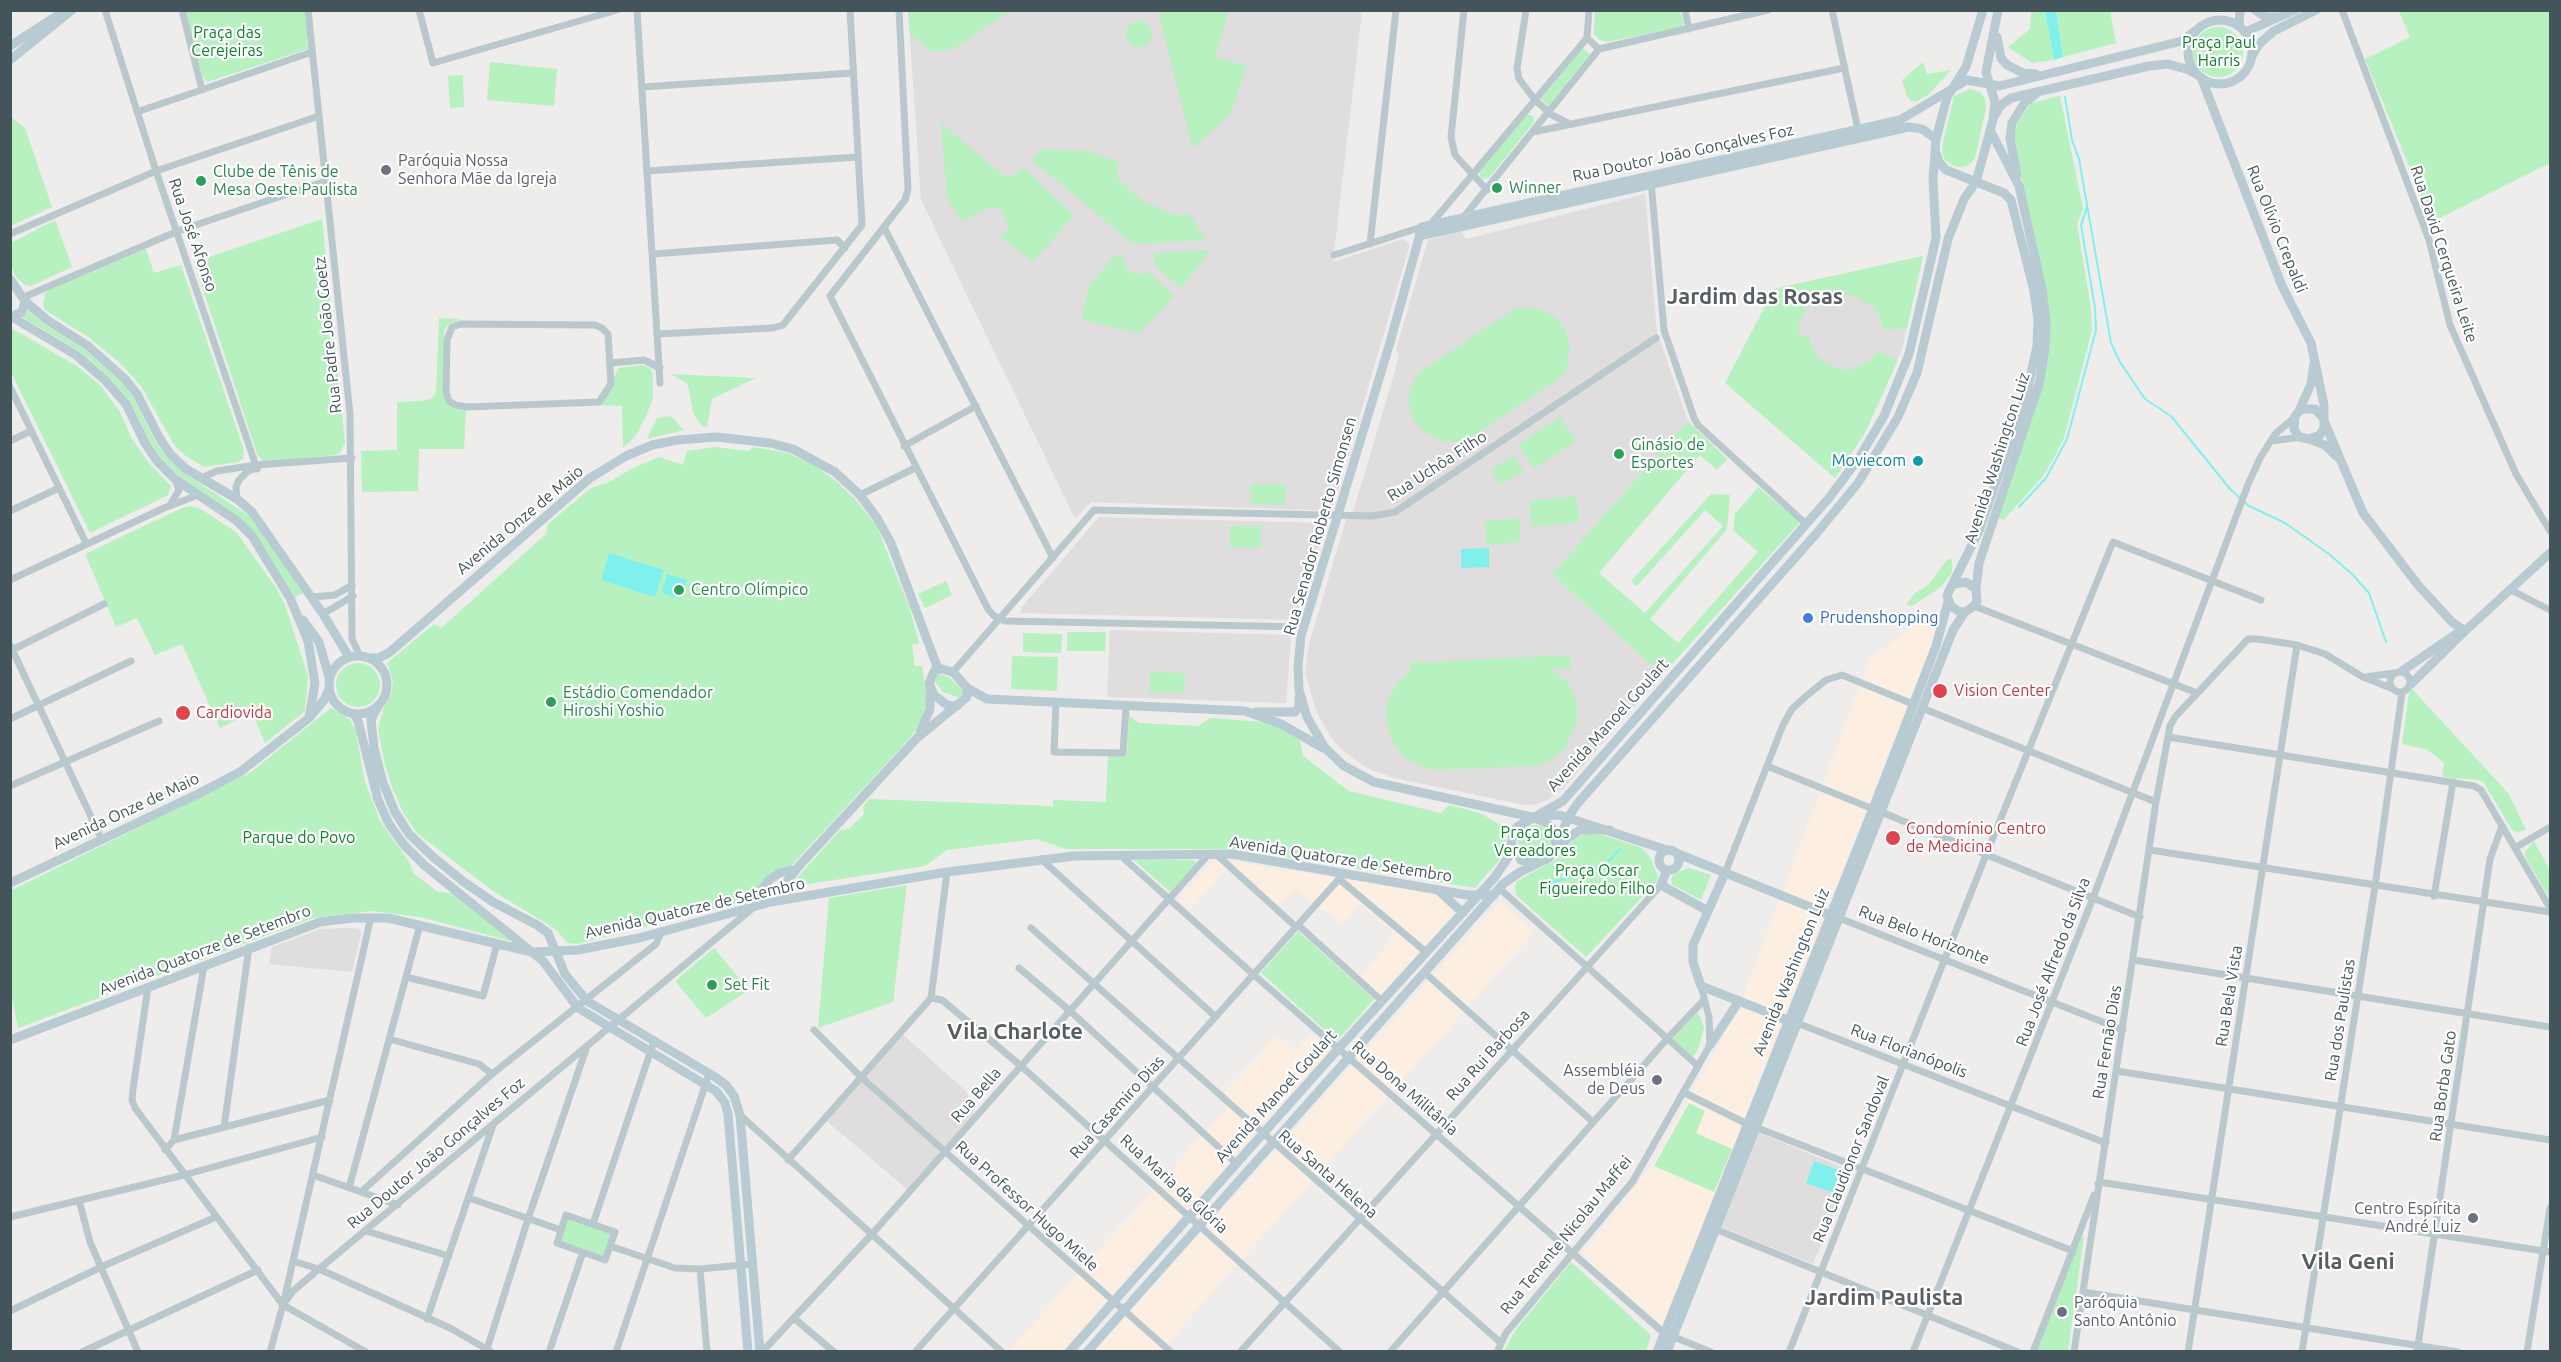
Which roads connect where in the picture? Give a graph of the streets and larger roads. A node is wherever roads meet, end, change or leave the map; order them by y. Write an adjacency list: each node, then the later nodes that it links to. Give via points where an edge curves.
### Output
1 (66, 10): 33 (street)
2 (72, 10): 37 (street)
3 (105, 10): 50 (street, Rua José Afonso)
4 (182, 10): 47 (street)
5 (308, 10): 35 (street, Rua Padre João Goetz)
6 (419, 10): 7 (street, via 433,63)
7 (617, 10)
8 (637, 10): 45 (street)
9 (850, 10): 39 (street)
10 (899, 10): 70 (street, via 908,189 905,200)
11 (1396, 10): 75 (street)
12 (1464, 10): 63 (street, via 1451,137 1455,155)
13 (1526, 10): 48 (street, via 1517,69 1519,79)
14 (1589, 10): 32 (street)
15 (1685, 10): 29 (street)
16 (1832, 10): 38 (street)
17 (1983, 10): 44 (street)
18 (1998, 10): 28 (street)
19 (2225, 10): 27 (street)
20 (2240, 10): 30 (street)
21 (2255, 10): 26 (street, via 2266,17)
22 (2295, 10): 26 (street)
23 (2316, 10): 36 (street, via 2274,31)
24 (2342, 10): 113 (street, Rua David Cerqueira Leite, via 2428,240 2450,325 2511,464)
25 (1766, 11): 29 (street)
26 (2284, 16): 30 (street)
27 (2215, 20): 30 (street); 31 (street)
28 (1996, 28): 40 (street, via 1998,49 2007,65 2023,73); 43 (street, via 1986,72)
29 (1689, 29): 34 (street)
30 (2242, 29): 36 (street, via 2252,49)
31 (2195, 31): 40 (street, via 2182,40); 41 (street, via 2188,54)
32 (1587, 38): 34 (street); 48 (street)
33 (10, 46)
34 (1599, 49): 51 (street)
35 (312, 52): 47 (street); 52 (street, Rua Padre João Goetz)
36 (2251, 58): 42 (street, via 2241,76)
37 (10, 60)
38 (1844, 68): 54 (street); 57 (street)
39 (853, 74): 45 (street); 60 (street)
40 (2044, 74): 43 (street)
41 (2199, 76): 42 (street); 46 (street, via 2168,64); 49 (street, Rua Olívio Crepaldi)
42 (2221, 84): 49 (street, via 2215,91)
43 (1989, 85): 44 (street, via 1967,80); 53 (street, via 1995,102)
44 (1956, 86): 57 (street, Rua Doutor João Gonçalves Foz, via 1900,120); 58 (street, Avenida Manoel Goulart, via 1947,97)
45 (642, 87): 62 (street)
46 (2043, 89): 53 (street, via 2011,98 2001,105); 67 (street, via 2025,102 2012,123 2010,139)
47 (202, 90): 50 (street)
48 (1535, 100): 51 (street); 63 (street)
49 (2212, 110): 84 (street, Rua Olívio Crepaldi, via 2282,286 2311,343)
50 (137, 112): 61 (street, Rua José Afonso)
51 (1549, 112): 54 (street); 56 (street)
52 (320, 116): 61 (street); 65 (street, Rua Padre João Goetz)
53 (1993, 120): 55 (street, Avenida Manoel Goulart)
54 (1570, 124): 56 (street)
55 (1990, 130): 66 (street, Avenida Manoel Goulart); 67 (street, Avenida Washington Luiz)
56 (1533, 132): 68 (street)
57 (1859, 134): 58 (street, Rua Doutor João Gonçalves Foz, via 1916,126); 64 (street, Rua Doutor João Gonçalves Foz)
58 (1936, 139): 59 (street, Avenida Manoel Goulart)
59 (1935, 151): 66 (street, Avenida Washington Luiz, via 1946,170); 112 (street, Avenida Manoel Goulart, via 1936,238 1909,354 1884,416 1859,458)
60 (857, 157): 62 (street); 76 (street, via 862,225)
61 (156, 171): 73 (street, Rua José Afonso); 74 (street)
62 (647, 171): 77 (street)
63 (1472, 175): 68 (street); 71 (street)
64 (1650, 180): 69 (street, Rua Doutor João Gonçalves Foz); 72 (street, Rua Doutor João Gonçalves Foz); 112 (street, via 1664,330 1694,418)
65 (326, 181): 73 (street); 99 (street, Rua Padre João Goetz)
66 (1976, 182): 89 (street, Avenida Washington Luiz, via 2004,193 2011,200 2038,319); 178 (street, Avenida Manoel Goulart, via 1948,239 1917,373 1870,466 1816,534)
67 (2019, 186): 89 (street, Avenida Washington Luiz, via 2046,323 2045,350)
68 (1487, 190): 69 (street)
69 (1467, 215): 71 (street, Rua Doutor João Gonçalves Foz); 72 (street)
70 (884, 227): 90 (street); 98 (street, via 830,296)
71 (1424, 229): 72 (street, Rua Doutor João Gonçalves Foz); 75 (street); 111 (street, Rua Senador Roberto Simonsen)
72 (1449, 230)
73 (178, 231): 80 (street); 101 (street, Rua José Afonso)
74 (10, 234)
75 (1370, 244): 78 (street)
76 (845, 248): 77 (street, via 837,240); 82 (street, via 783,325)
77 (653, 254): 82 (street)
78 (1334, 255)
79 (10, 279): 80 (street)
80 (19, 294): 81 (street, via 22,312); 103 (street, via 47,320 119,372 137,394 171,455)
81 (11, 317): 104 (street, via 76,355 105,380 126,404 145,443)
82 (658, 334): 86 (street)
83 (1656, 338): 111 (street, Rua Uchôa Filho, via 1395,512)
84 (2314, 359): 92 (street, Rua Olívio Crepaldi, via 2311,384); 93 (street, Rua Olívio Crepaldi)
85 (610, 363): 85 (street, via 611,384 599,402 467,407 455,405 446,393 447,340 452,327 595,325 608,334); 86 (street, via 644,360)
86 (660, 368): 87 (street)
87 (660, 383)
88 (10, 387): 94 (street)
89 (2031, 394): 91 (street, Avenida Washington Luiz)
90 (976, 406): 98 (street); 116 (street)
91 (2026, 407): 119 (street, Avenida Washington Luiz, via 1979,531); 121 (street, Avenida Washington Luiz, via 1979,563)
92 (2296, 414): 93 (street, via 2306,408 2315,409); 95 (street, via 2294,429); 97 (street, Rua José Alfredo da Silva)
93 (2324, 421): 95 (street, via 2320,435); 100 (street, Rua Olívio Crepaldi)
94 (30, 431): 96 (street); 105 (street)
95 (2305, 438): 97 (street); 100 (street, Rua Olívio Crepaldi, via 2325,445)
96 (10, 441)
97 (2271, 441): 118 (street, Rua José Alfredo da Silva, via 2249,482)
98 (904, 446): 102 (street)
99 (352, 458): 101 (street); 120 (street, Rua Padre João Goetz)
100 (2340, 460): 135 (street, Rua Olívio Crepaldi, via 2363,513 2418,585)
101 (259, 467): 103 (street, via 217,471); 108 (street, via 238,480)
102 (915, 468): 107 (street); 133 (street, via 988,609)
103 (201, 478): 108 (street)
104 (174, 479): 106 (street); 109 (street, via 178,490)
105 (58, 488): 110 (street); 114 (street)
106 (198, 495): 109 (street); 132 (street, via 252,536)
107 (860, 495): 140 (street, Avenida Onze de Maio, via 812,458 770,443 716,437 652,445 590,478 390,651 380,658); 142 (street, Avenida Onze de Maio, via 891,543)
108 (237, 500): 124 (street, via 270,535)
109 (170, 505): 114 (street)
110 (10, 511)
111 (1338, 516): 116 (street, Rua Uchôa Filho, via 1094,510); 134 (street, Rua Senador Roberto Simonsen)
112 (1806, 524): 181 (street, Avenida Manoel Goulart, via 1563,801)
113 (2550, 531)
114 (86, 543): 117 (street)
115 (2550, 553): 122 (street)
116 (1053, 558): 133 (street)
117 (10, 580)
118 (2211, 580): 125 (street); 136 (street, Rua Claudionor Sandoval, via 2113,542); 148 (street, Rua José Alfredo da Silva)
119 (1954, 584): 121 (street, via 1966,582); 126 (street, via 1948,591)
120 (352, 585): 123 (street, Rua Padre João Goetz); 124 (street, via 335,595)
121 (1976, 589): 128 (street)
122 (2511, 590): 129 (street); 135 (street)
123 (353, 596): 131 (street); 140 (street, Rua Padre João Goetz, via 352,639)
124 (312, 597): 131 (street); 132 (street, via 302,601)
125 (2261, 600)
126 (1948, 602): 130 (street, via 1955,610); 160 (street, Avenida Washington Luiz)
127 (104, 604): 138 (street)
128 (1974, 606): 130 (street); 136 (street)
129 (2550, 610)
130 (1965, 612): 160 (street, Avenida Washington Luiz)
131 (323, 614): 132 (street, via 316,620); 139 (street)
132 (300, 616): 146 (street, via 319,642); 164 (street, via 314,668)
133 (999, 619): 134 (street); 143 (street)
134 (1304, 627): 153 (street, Rua Senador Roberto Simonsen)
135 (2464, 631): 144 (street); 149 (street)
136 (2070, 645): 148 (street); 170 (street, Rua Claudionor Sandoval)
137 (2297, 645): 145 (street, via 2325,654); 154 (street, Rua Fernão Dias, via 2248,639); 171 (street, Rua Bela Vista)
138 (11, 648): 157 (street)
139 (349, 657): 140 (street); 146 (street, via 339,663)
140 (364, 657): 158 (street, via 376,663 386,676 384,698)
141 (131, 661): 157 (street)
142 (938, 669): 143 (street); 147 (street)
143 (953, 672): 150 (street)
144 (2398, 672): 145 (street); 149 (street, via 2409,676); 151 (street, via 2390,680)
145 (2363, 677): 151 (street)
146 (330, 678): 152 (street)
147 (929, 683): 159 (street, via 939,700); 168 (street, via 930,709)
148 (2173, 684): 154 (street); 177 (street, Rua José Alfredo da Silva)
149 (2411, 684): 155 (street)
150 (967, 688): 156 (street, via 987,699); 159 (street, via 968,697)
151 (2391, 688): 155 (street)
152 (329, 689): 163 (street, via 335,704); 164 (street, Avenida Onze de Maio)
153 (1299, 690): 162 (street, via 1299,707 1295,712); 169 (street, Rua Senador Roberto Simonsen, via 1307,717)
154 (2197, 693): 167 (street, Rua Fernão Dias, via 2175,717)
155 (2402, 693): 174 (street, Rua dos Paulistas)
156 (1056, 702): 161 (street); 161 (street, via 1054,752 1123,753)
157 (38, 706): 165 (street); 172 (street)
158 (378, 706): 163 (street); 232 (street, via 371,720 374,748 395,812 410,834 464,882 548,933)
159 (957, 706): 168 (street)
160 (1918, 706): 170 (street); 173 (street, via 1851,677 1842,675 1826,680 1792,710); 180 (street, Avenida Washington Luiz)
161 (1126, 707): 162 (street)
162 (1245, 711): 169 (street, via 1281,723)
163 (354, 714): 231 (street, via 378,800 404,845)
164 (309, 718): 188 (street, Avenida Onze de Maio, via 240,772)
165 (10, 719)
166 (159, 721): 172 (street)
167 (2168, 737): 171 (street); 179 (street, Rua Fernão Dias)
168 (917, 738): 199 (street)
169 (1325, 748): 181 (street, Rua Senador Roberto Simonsen, via 1344,766 1374,782)
170 (2028, 752): 177 (street); 195 (street, Rua Claudionor Sandoval)
171 (2279, 756): 174 (street); 202 (street, Rua Bela Vista)
172 (64, 761): 176 (street); 188 (street)
173 (1767, 766): 180 (street); 204 (street)
174 (2391, 773): 175 (street); 208 (street, Rua dos Paulistas)
175 (2453, 782): 184 (street, via 2481,790); 212 (street)
176 (10, 786)
177 (2132, 793): 179 (street); 214 (street, Rua José Alfredo da Silva)
178 (1580, 800): 182 (street, Avenida Manoel Goulart); 183 (street, via 1581,817)
179 (2156, 802): 192 (street, Rua Fernão Dias)
180 (1877, 810): 195 (street); 222 (street, Avenida Washington Luiz)
181 (1532, 817): 182 (street); 189 (street, Avenida Manoel Goulart, via 1517,827); 190 (street, via 1552,828)
182 (1568, 818): 183 (street); 190 (street, Avenida Manoel Goulart)
183 (1594, 825): 186 (street)
184 (2502, 826): 191 (street); 216 (street, Rua Borba Gato, via 2490,859)
185 (2550, 827): 191 (street)
186 (1610, 830): 187 (street); 190 (street, via 1580,830)
187 (1637, 839): 193 (street, Rua Belo Horizonte); 200 (street)
188 (102, 840): 206 (street, Avenida Onze de Maio)
189 (1512, 846): 198 (street, via 1521,860); 211 (street, Avenida Manoel Goulart, via 1505,864)
190 (1555, 848): 198 (street, Avenida Manoel Goulart)
191 (2515, 848): 218 (street)
192 (2150, 850): 202 (street); 223 (street, Rua Fernão Dias)
193 (1671, 851): 200 (street, via 1659,856); 200 (street, via 1678,863); 201 (street, Rua Belo Horizonte)
194 (1213, 855): 196 (street, Avenida Quatorze de Setembro); 205 (street, Avenida Quatorze de Setembro, via 1232,854); 213 (street, Rua Bella); 225 (street)
195 (1986, 855): 214 (street); 234 (street, Rua Claudionor Sandoval)
196 (1121, 856): 197 (street, Avenida Quatorze de Setembro); 213 (street, Rua Dona Militânia)
197 (1041, 859): 203 (street, Avenida Quatorze de Setembro); 228 (street)
198 (1542, 862): 210 (street, Avenida Manoel Goulart, via 1520,872)
199 (795, 868): 215 (street); 217 (street, via 770,880)
200 (1666, 868): 201 (street, via 1693,864); 207 (street)
201 (1714, 868): 204 (street, Rua Belo Horizonte)
202 (2263, 868): 208 (street); 242 (street, Rua Bela Vista)
203 (947, 872): 215 (street, Avenida Quatorze de Setembro); 247 (street)
204 (1725, 873): 219 (street); 222 (street, Rua Belo Horizonte)
205 (1340, 875): 209 (street, Avenida Quatorze de Setembro); 225 (street, Rua Casemiro Dias); 233 (street)
206 (10, 883)
207 (1661, 885): 219 (street); 237 (street, Rua Rui Barbosa)
208 (2375, 886): 212 (street); 246 (street, Rua dos Paulistas)
209 (1434, 889): 211 (street, Avenida Quatorze de Setembro); 220 (street)
210 (1497, 892): 211 (street, Avenida Quatorze de Setembro); 237 (street); 239 (street, Avenida Manoel Goulart)
211 (1479, 895): 220 (street, Avenida Manoel Goulart)
212 (2434, 896): 216 (street)
213 (1170, 898): 228 (street, Rua Bella); 240 (street, Rua Dona Militânia)
214 (2093, 898): 223 (street); 252 (street, Rua José Alfredo da Silva)
215 (769, 903): 217 (street, Avenida Quatorze de Setembro)
216 (2483, 903): 218 (street); 255 (street, Rua Borba Gato)
217 (756, 906): 227 (street, Avenida Quatorze de Setembro); 257 (street)
218 (2550, 910)
219 (1708, 911): 244 (street, via 1692,955)
220 (1463, 913): 233 (street, Avenida Manoel Goulart)
221 (371, 917): 224 (street, Avenida Quatorze de Setembro); 230 (street, Avenida Quatorze de Setembro, via 320,922); 285 (street)
222 (1835, 917): 234 (street, Rua Belo Horizonte); 258 (street, Avenida Washington Luiz)
223 (2140, 917): 235 (street, Rua Fernão Dias)
224 (420, 925): 229 (street, Avenida Quatorze de Setembro); 241 (street)
225 (1297, 926): 240 (street, Rua Casemiro Dias); 248 (street)
226 (1031, 928): 243 (street, Rua Santa Helena)
227 (662, 931): 232 (street, Avenida Quatorze de Setembro); 250 (street, via 656,944)
228 (1131, 941): 243 (street, Rua Bella); 256 (street)
229 (497, 944): 231 (street, Avenida Quatorze de Setembro); 241 (street, via 483,996)
230 (249, 947): 236 (street, Avenida Quatorze de Setembro); 293 (street)
231 (532, 952): 232 (street, Avenida Quatorze de Setembro); 253 (street)
232 (557, 952): 250 (street, via 565,974)
233 (1425, 952): 248 (street, Avenida Manoel Goulart)
234 (1944, 960): 252 (street, Rua Belo Horizonte); 274 (street, Rua Claudionor Sandoval)
235 (2133, 960): 242 (street); 262 (street, Rua Fernão Dias)
236 (204, 966): 245 (street, Avenida Quatorze de Setembro); 297 (street)
237 (1586, 967): 264 (street); 270 (street, Rua Rui Barbosa)
238 (1018, 968): 254 (street)
239 (1425, 973): 270 (street); 273 (street, Avenida Manoel Goulart)
240 (1254, 975): 256 (street, Rua Casemiro Dias); 269 (street, Rua Dona Militânia)
241 (406, 977): 263 (street)
242 (2246, 979): 246 (street); 283 (street, Rua Bela Vista)
243 (1094, 982): 254 (street, Rua Bella); 272 (street, Rua Santa Helena)
244 (1701, 986): 249 (street); 251 (street, Rua Florianópolis)
245 (148, 987): 265 (street, Avenida Quatorze de Setembro); 302 (street, via 132,1100)
246 (2357, 997): 255 (street); 287 (street, Rua dos Paulistas)
247 (931, 998): 275 (street, Rua Maria da Glória, via 942,1000); 280 (street)
248 (1382, 1000): 269 (street, Avenida Manoel Goulart)
249 (1704, 1000): 264 (street); 267 (street)
250 (586, 1001): 253 (street); 257 (street)
251 (1739, 1001): 258 (street, Rua Florianópolis); 267 (street)
252 (2052, 1002): 262 (street, Rua Belo Horizonte); 286 (street, Rua José Alfredo da Silva)
253 (578, 1008): 260 (street); 278 (street)
254 (1069, 1010): 275 (street, Rua Bella); 282 (street)
255 (2468, 1014): 259 (street); 290 (street, Rua Borba Gato)
256 (1216, 1017): 272 (street, Rua Casemiro Dias)
257 (620, 1021): 260 (street, Rua Doutor João Gonçalves Foz); 266 (street)
258 (1793, 1022): 274 (street, Rua Florianópolis); 292 (street, Avenida Washington Luiz)
259 (2550, 1027)
260 (611, 1028): 268 (street, Rua Doutor João Gonçalves Foz); 271 (street)
261 (814, 1030): 280 (street, Rua Professor Hugo Miele)
262 (2123, 1030): 277 (street, Rua Fernão Dias)
263 (389, 1039): 278 (street, via 479,1064); 310 (street)
264 (1666, 1039): 276 (street); 289 (street)
265 (10, 1040)
266 (654, 1041): 271 (street); 279 (street)
267 (1710, 1045): 276 (street, Rua Tenente Nicolau Maffei)
268 (586, 1048): 291 (street, Rua Doutor João Gonçalves Foz); 323 (street)
269 (1339, 1048): 273 (street, Rua Dona Militânia); 295 (street, Avenida Manoel Goulart)
270 (1512, 1050): 289 (street); 294 (street, Rua Rui Barbosa)
271 (651, 1051): 281 (street); 325 (street)
272 (1179, 1058): 282 (street, Rua Casemiro Dias); 295 (street, Rua Santa Helena)
273 (1350, 1058): 294 (street, Rua Dona Militânia); 300 (street, Avenida Manoel Goulart)
274 (1903, 1064): 286 (street, Rua Florianópolis); 306 (street, Rua Claudionor Sandoval)
275 (1020, 1065): 299 (street, Rua Maria da Glória); 303 (street, Rua Bella)
276 (1698, 1066): 284 (street, Rua Tenente Nicolau Maffei)
277 (2116, 1071): 283 (street); 301 (street, Rua Fernão Dias)
278 (492, 1074): 311 (street)
279 (709, 1074): 281 (street); 288 (street, via 726,1085)
280 (861, 1077): 303 (street, Rua Professor Hugo Miele); 304 (street)
281 (705, 1084): 339 (street); 342 (street, via 716,1091 728,1114)
282 (1154, 1086): 299 (street, Rua Casemiro Dias); 305 (street)
283 (2229, 1089): 287 (street); 313 (street, Rua Bela Vista)
284 (1683, 1092): 292 (street); 337 (street, Rua Tenente Nicolau Maffei, via 1633,1181)
285 (330, 1100): 293 (street); 296 (street)
286 (2011, 1106): 301 (street, Rua Florianópolis); 318 (street, Rua José Alfredo da Silva)
287 (2340, 1106): 290 (street); 322 (street, Rua dos Paulistas)
288 (740, 1115): 304 (street); 341 (street)
289 (1593, 1122): 316 (street)
290 (2451, 1124): 298 (street); 332 (street, Rua Borba Gato)
291 (493, 1125): 312 (street); 315 (street, Rua Doutor João Gonçalves Foz)
292 (1751, 1126): 306 (street); 328 (street, Avenida Washington Luiz); 362 (street, Avenida Washington Luiz)
293 (224, 1127): 297 (street)
294 (1436, 1133): 316 (street, Rua Dona Militânia); 324 (street, Rua Rui Barbosa)
295 (1262, 1134): 300 (street, Rua Santa Helena); 305 (street, Avenida Manoel Goulart)
296 (322, 1137): 307 (street); 308 (street)
297 (174, 1140): 302 (street)
298 (2550, 1140)
299 (1105, 1141): 319 (street, Rua Maria da Glória); 327 (street, Rua Casemiro Dias)
300 (1273, 1143): 324 (street, Rua Santa Helena); 326 (street, Avenida Manoel Goulart)
301 (2106, 1143): 309 (street, Rua Fernão Dias)
302 (165, 1150): 307 (street)
303 (945, 1151): 327 (street, Rua Professor Hugo Miele); 331 (street, Rua Bella)
304 (788, 1160): 331 (street)
305 (1236, 1163): 319 (street, Avenida Manoel Goulart)
306 (1862, 1169): 318 (street); 347 (street, Rua Claudionor Sandoval)
307 (184, 1175): 314 (street); 321 (street)
308 (313, 1175): 310 (street); 340 (street)
309 (2100, 1182): 313 (street); 334 (street); 349 (street, Rua Fernão Dias)
310 (349, 1188): 311 (street)
311 (361, 1192): 315 (street)
312 (469, 1198): 323 (street); 338 (street)
313 (2212, 1199): 322 (street); 355 (street, Rua Bela Vista)
314 (79, 1200): 320 (street); 343 (street)
315 (398, 1205): 330 (street, Rua Doutor João Gonçalves Foz)
316 (1519, 1206): 337 (street, Rua Dona Militânia); 348 (street)
317 (2550, 1208): 336 (street)
318 (1969, 1211): 334 (street); 357 (street, Rua José Alfredo da Silva)
319 (1190, 1216): 326 (street, Rua Maria da Glória); 350 (street, Avenida Manoel Goulart)
320 (10, 1217)
321 (216, 1217): 343 (street); 346 (street)
322 (2323, 1217): 332 (street); 360 (street, Rua dos Paulistas)
323 (528, 1219): 329 (street); 365 (street)
324 (1360, 1219): 348 (street, Rua Santa Helena); 351 (street, Rua Rui Barbosa)
325 (593, 1224): 329 (street, via 566,1215); 333 (street, via 615,1232)
326 (1200, 1225): 351 (street, Rua Maria da Glória); 354 (street, Avenida Manoel Goulart)
327 (1029, 1226): 350 (street, Rua Professor Hugo Miele); 353 (street, Rua Casemiro Dias)
328 (1715, 1229): 347 (street); 362 (street, Avenida Washington Luiz)
329 (561, 1230): 335 (street, via 557,1243)
330 (366, 1231): 338 (street); 344 (street, Rua Doutor João Gonçalves Foz)
331 (872, 1234): 353 (street); 359 (street, Rua Bella)
332 (2435, 1234): 336 (street); 364 (street, Rua Borba Gato)
333 (610, 1246): 335 (street, via 605,1260); 339 (street)
334 (2073, 1251): 391 (street)
335 (583, 1252): 370 (street)
336 (2547, 1252): 396 (street)
337 (1573, 1254): 362 (street, Rua Dona Militânia); 363 (street, Rua Tenente Nicolau Maffei)
338 (449, 1256): 358 (street)
339 (647, 1258): 345 (street, via 675,1268); 371 (street)
340 (293, 1261): 344 (street); 352 (street)
341 (752, 1264): 342 (street); 374 (street)
342 (741, 1265): 345 (street); 373 (street)
343 (101, 1267): 356 (street); 361 (street)
344 (319, 1269): 352 (street, Rua Doutor João Gonçalves Foz); 358 (street)
345 (700, 1269): 372 (street)
346 (258, 1270): 352 (street); 361 (street)
347 (1821, 1272): 357 (street); 388 (street, Rua Claudionor Sandoval)
348 (1444, 1291): 363 (street, Rua Santa Helena); 383 (street)
349 (2083, 1292): 355 (street); 392 (street, Rua Fernão Dias)
350 (1114, 1301): 354 (street, Rua Professor Hugo Miele); 378 (street, Avenida Manoel Goulart)
351 (1285, 1302): 381 (street, Rua Rui Barbosa); 382 (street, Rua Maria da Glória)
352 (284, 1305): 368 (street); 369 (street)
353 (953, 1308): 376 (street, Rua Casemiro Dias); 377 (street)
354 (1124, 1310): 379 (street, Avenida Manoel Goulart); 380 (street, Rua Professor Hugo Miele)
355 (2194, 1310): 360 (street); 393 (street, Rua Bela Vista)
356 (10, 1311)
357 (1928, 1315): 389 (street, Rua José Alfredo da Silva); 390 (street)
358 (428, 1319): 365 (street)
359 (795, 1319): 374 (street, Rua Bella); 375 (street)
360 (2306, 1327): 364 (street); 394 (street, Rua dos Paulistas)
361 (129, 1330): 366 (street); 367 (street)
362 (1669, 1335): 385 (street, Avenida Washington Luiz); 386 (street, Avenida Washington Luiz); 387 (street, Rua Dona Militânia)
363 (1501, 1343): 384 (street, Rua Tenente Nicolau Maffei)
364 (2417, 1348): 395 (street)
365 (489, 1350)
366 (82, 1352)
367 (138, 1352)
368 (270, 1352)
369 (366, 1352)
370 (549, 1352)
371 (616, 1352)
372 (706, 1352)
373 (748, 1352)
374 (761, 1352)
375 (834, 1352)
376 (915, 1352)
377 (1002, 1352)
378 (1069, 1352)
379 (1087, 1352)
380 (1171, 1352)
381 (1240, 1352)
382 (1340, 1352)
383 (1390, 1352)
384 (1497, 1352)
385 (1657, 1352)
386 (1667, 1352)
387 (1711, 1352)
388 (1789, 1352)
389 (1913, 1352)
390 (2018, 1352)
391 (2033, 1352)
392 (2074, 1352)
393 (2188, 1352)
394 (2302, 1352)
395 (2458, 1352)
396 (2527, 1352)

